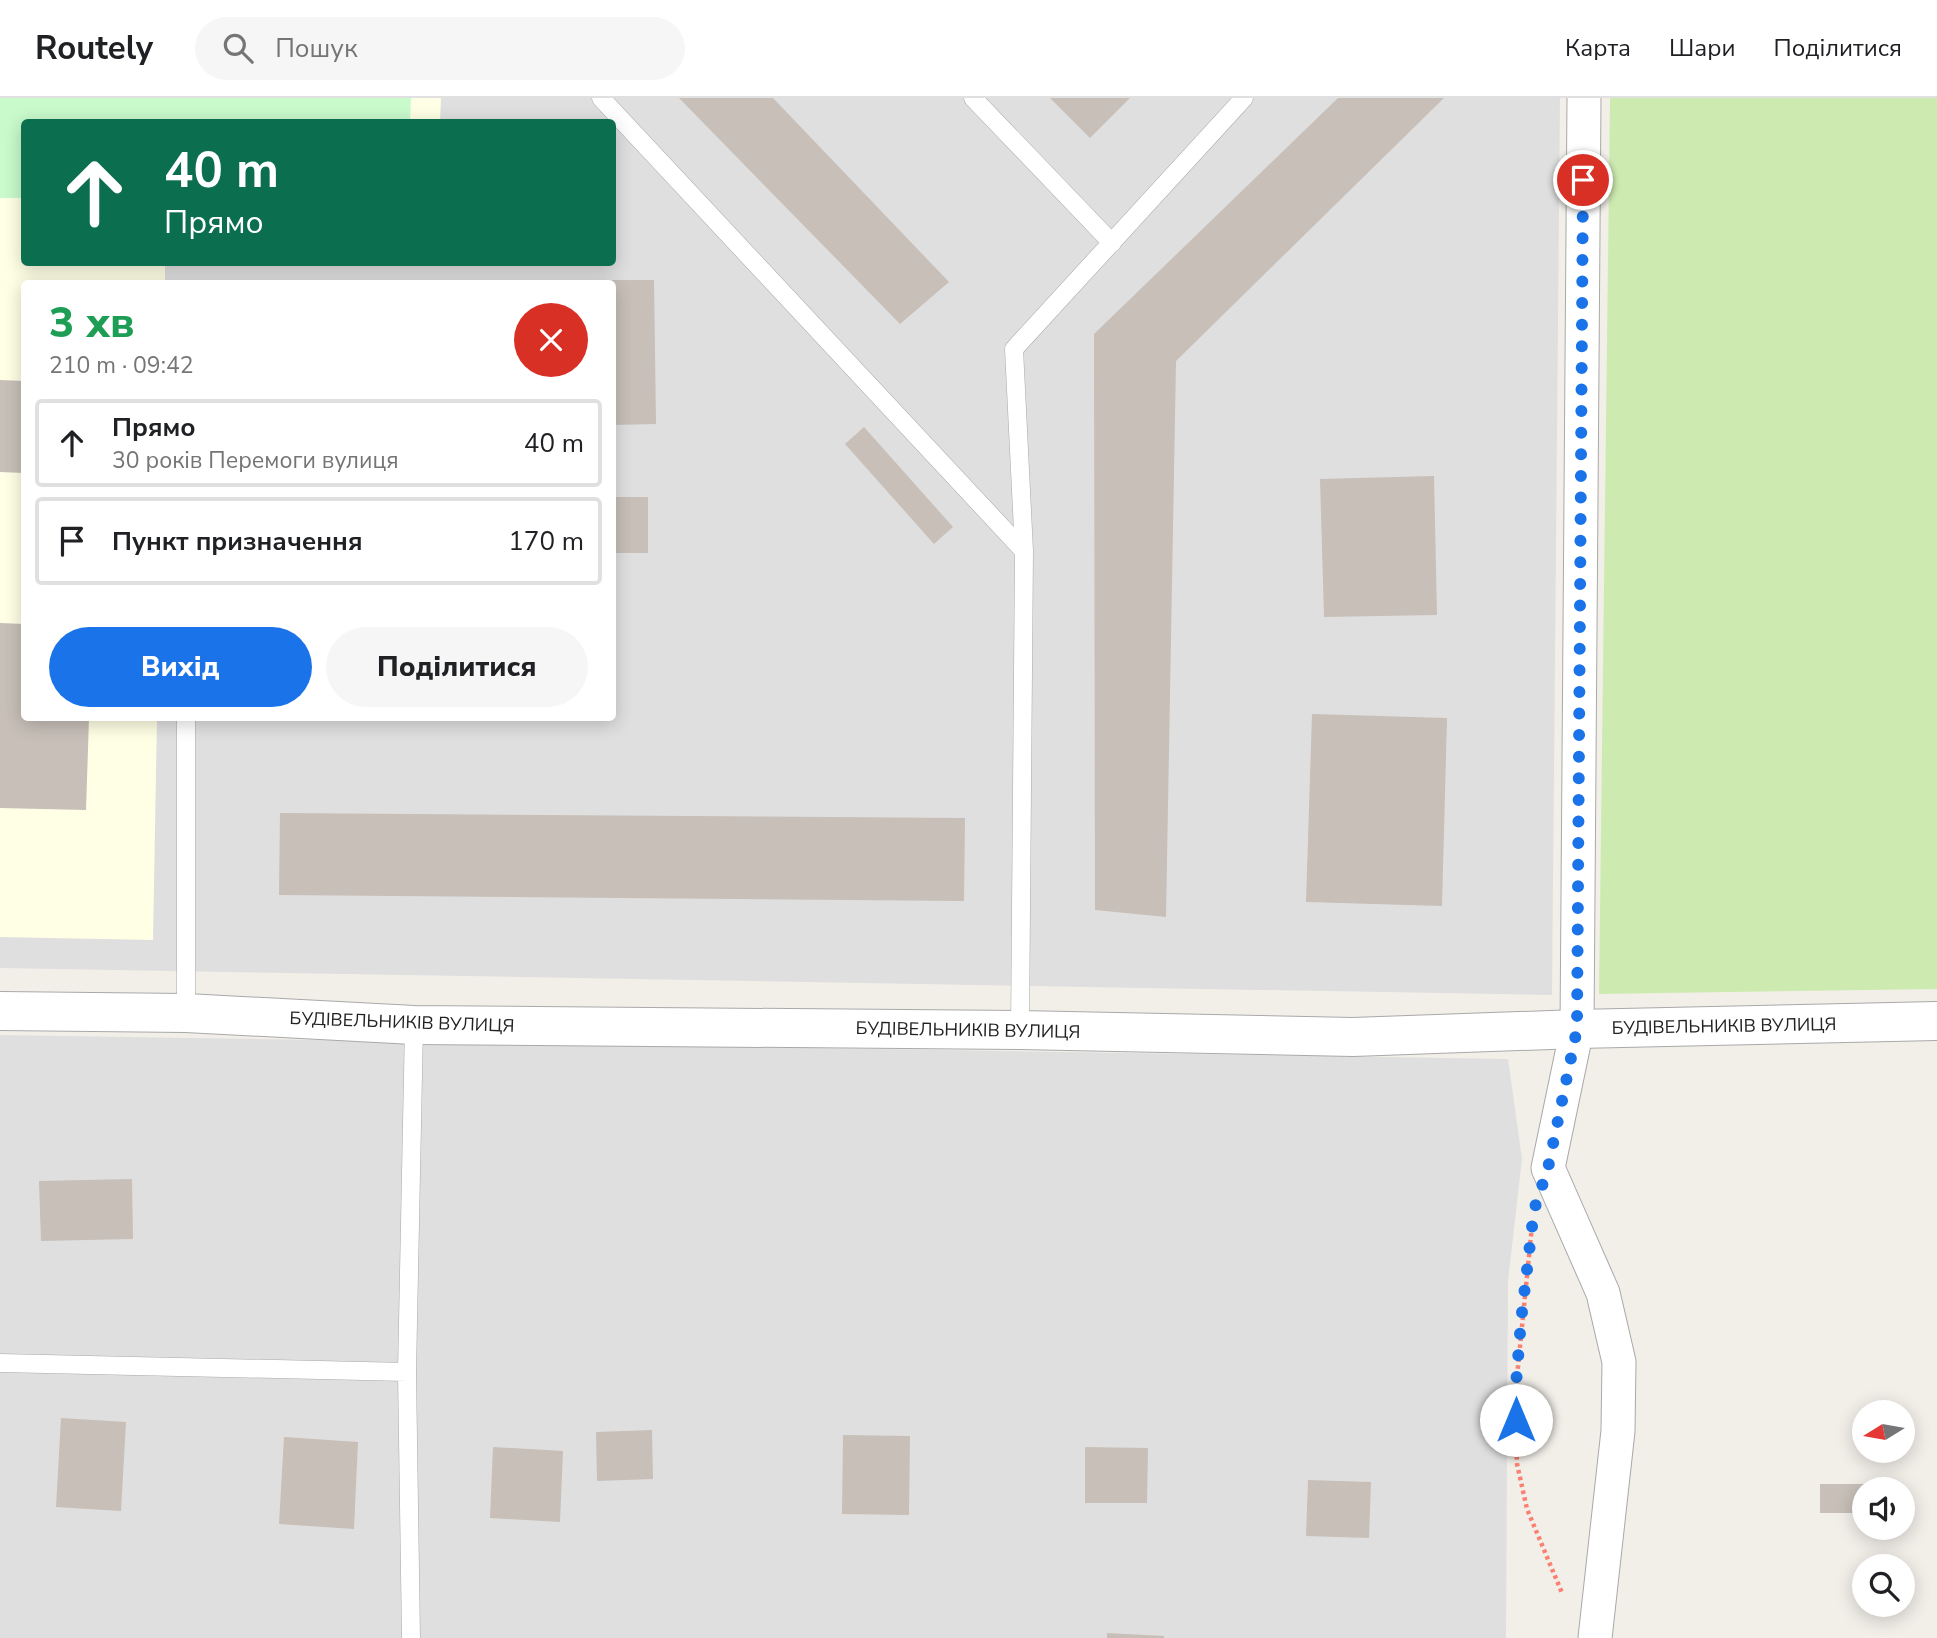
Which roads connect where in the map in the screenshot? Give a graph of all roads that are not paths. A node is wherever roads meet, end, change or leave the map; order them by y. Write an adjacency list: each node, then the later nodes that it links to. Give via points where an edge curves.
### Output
1 (601, 98): 6 (lane)
2 (973, 98): 5 (lane)
3 (1244, 98): 5 (lane)
4 (1584, 98): 12 (street)
5 (1112, 243): 6 (lane, via 1014,349)
6 (1024, 551): 13 (lane)
7 (187, 721): 9 (lane)
8 (0, 1011): 9 (street, БУДІВЕЛЬНИКІВ ВУЛИЦЯ)
9 (186, 1013): 11 (street, БУДІВЕЛЬНИКІВ ВУЛИЦЯ)
10 (1937, 1021): 12 (street, БУДІВЕЛЬНИКІВ ВУЛИЦЯ)
11 (414, 1025): 13 (street, БУДІВЕЛЬНИКІВ ВУЛИЦЯ); 15 (lane)
12 (1577, 1029): 13 (street, БУДІВЕЛЬНИКІВ ВУЛИЦЯ, via 1353,1037); 17 (street, via 1548,1168 1603,1293 1619,1362 1618,1431)
13 (1020, 1031)
14 (0, 1363): 15 (lane)
15 (407, 1372): 16 (lane)
16 (411, 1638)
17 (1595, 1638)

